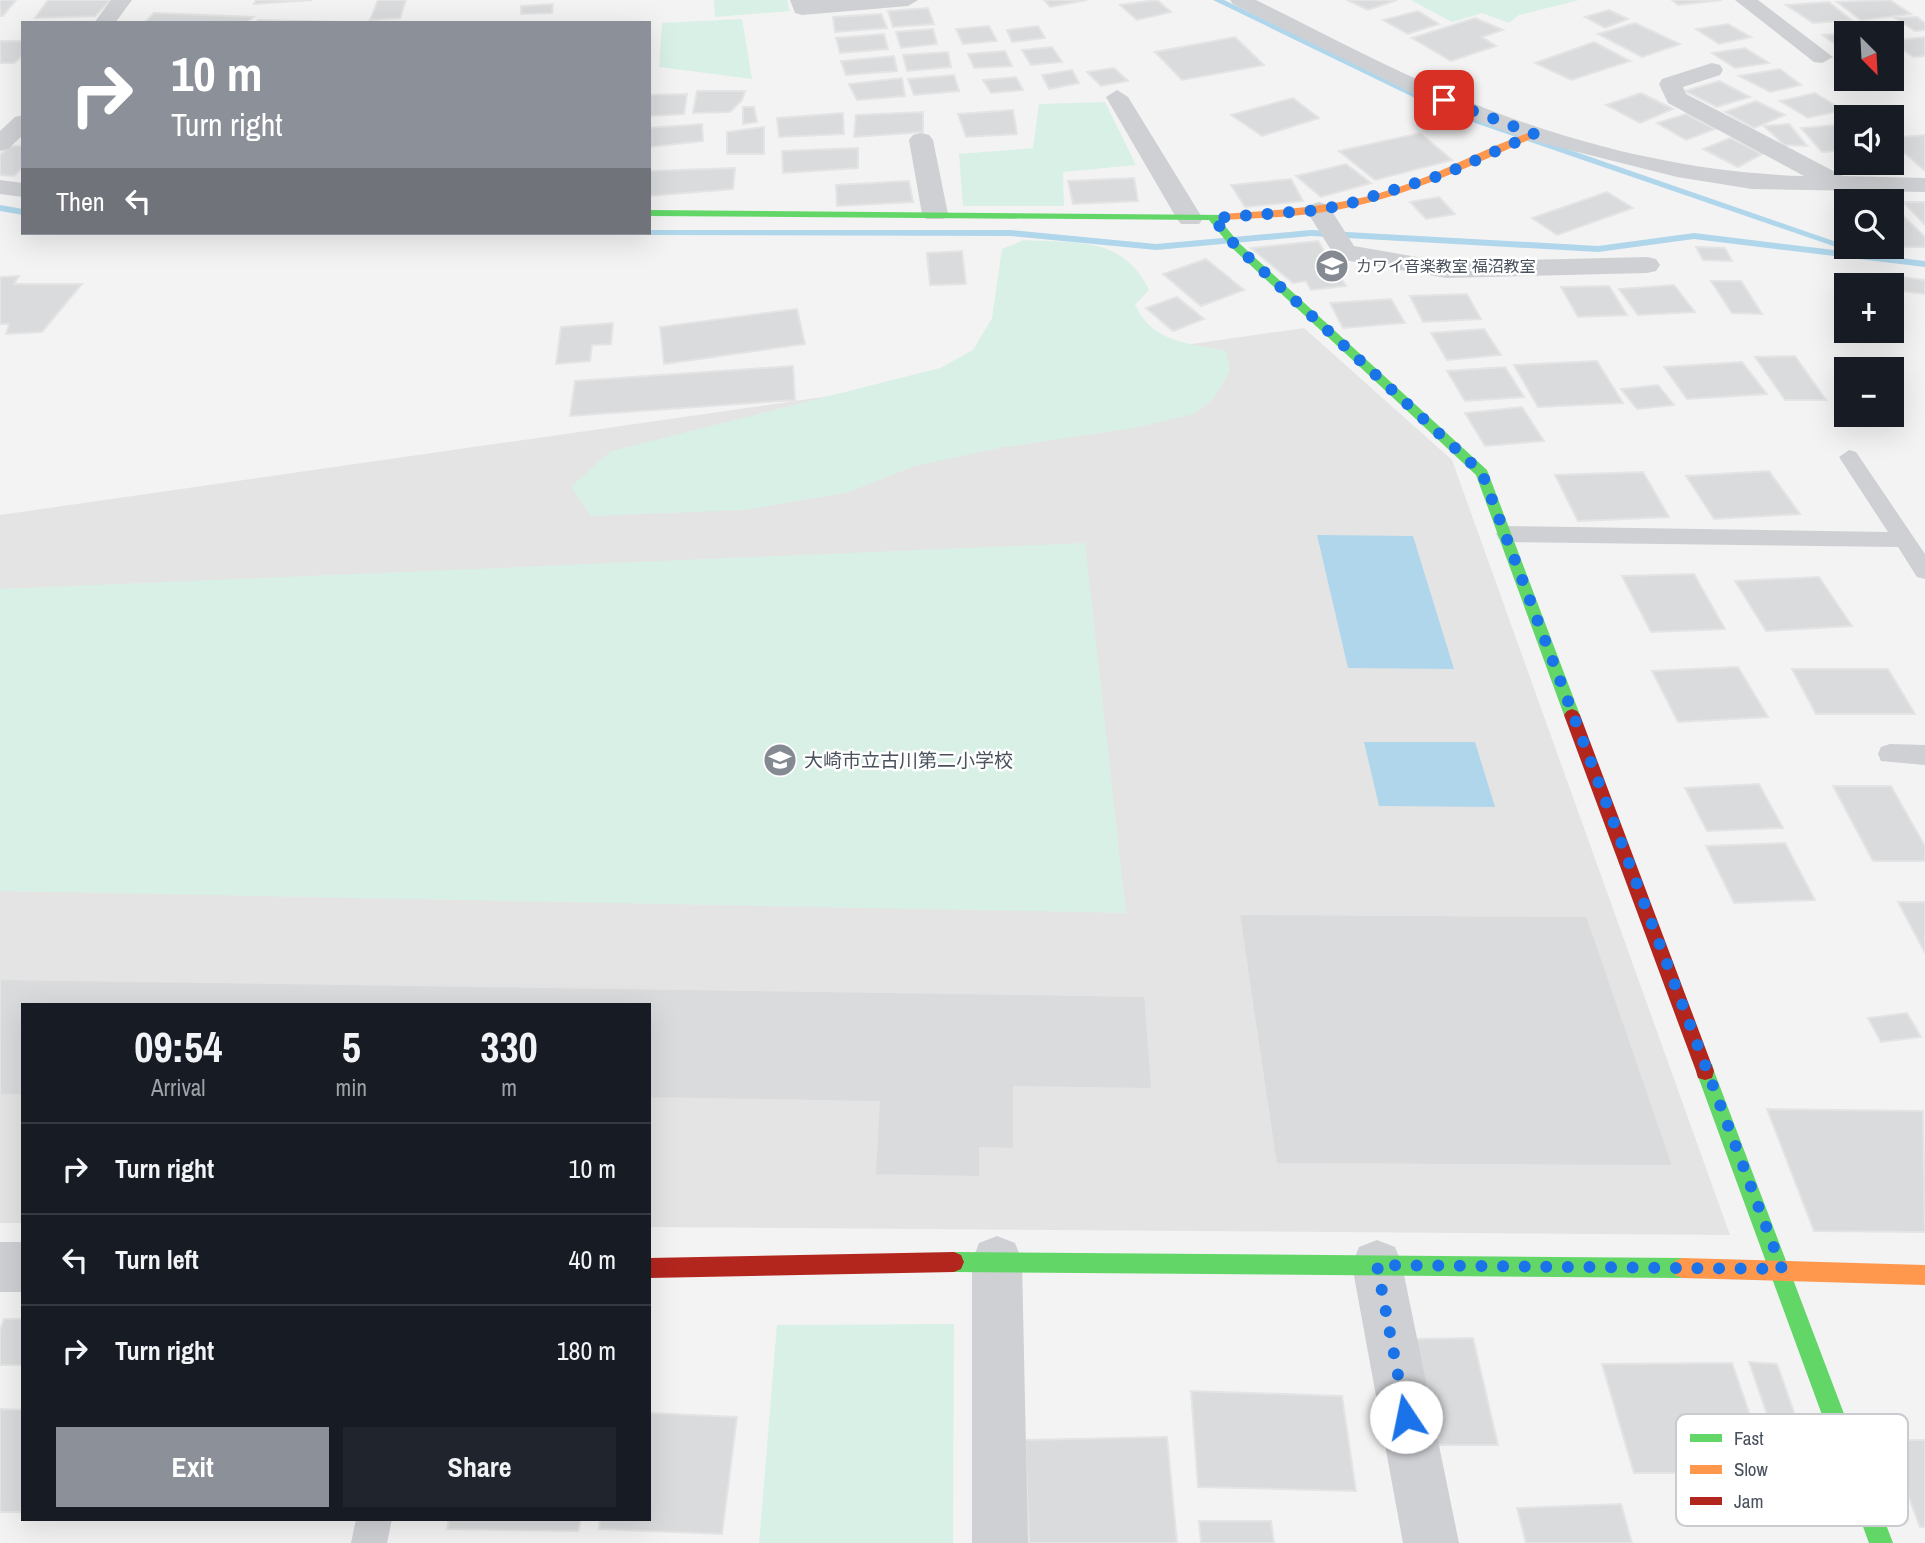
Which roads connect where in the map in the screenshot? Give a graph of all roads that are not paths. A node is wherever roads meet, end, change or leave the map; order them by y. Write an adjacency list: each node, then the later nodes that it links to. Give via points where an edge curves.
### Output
1 (122, 0): 6 (street)
2 (800, 0): 3 (street, via 803,9)
3 (908, 0)
4 (1241, 0): 11 (street)
5 (1745, 0): 7 (street)
6 (106, 21)
7 (1822, 57)
8 (1712, 70): 15 (street, via 1670,84 1676,98)
9 (1117, 97): 20 (street)
10 (21, 124): 13 (street)
11 (1525, 139): 15 (street, via 1752,182); 21 (street, via 1445,174 1351,203)
12 (921, 140): 19 (street)
13 (0, 144)
14 (1925, 185): 15 (street)
15 (1843, 186)
16 (0, 187): 17 (street)
17 (21, 190)
18 (651, 213): 19 (street)
19 (935, 214): 20 (street)
20 (1209, 223): 21 (street); 24 (street, via 1482,473)
21 (1330, 227): 22 (street, via 1345,252 1446,270)
22 (1647, 265)
23 (1849, 457): 25 (lane)
24 (1506, 534): 25 (lane); 34 (street)
25 (1904, 540): 26 (lane)
26 (1925, 571)
27 (1890, 754): 28 (lane)
28 (1925, 755)
29 (997, 1261): 30 (street); 33 (street); 40 (street)
30 (1377, 1265): 34 (street); 41 (street)
31 (0, 1267): 32 (street)
32 (21, 1267)
33 (651, 1268)
34 (1782, 1269): 35 (street); 36 (street)
35 (1925, 1275)
36 (1834, 1414)
37 (374, 1521): 39 (lane)
38 (1875, 1526): 42 (street)
39 (369, 1543)
40 (1000, 1543)
41 (1430, 1543)
42 (1881, 1543)

